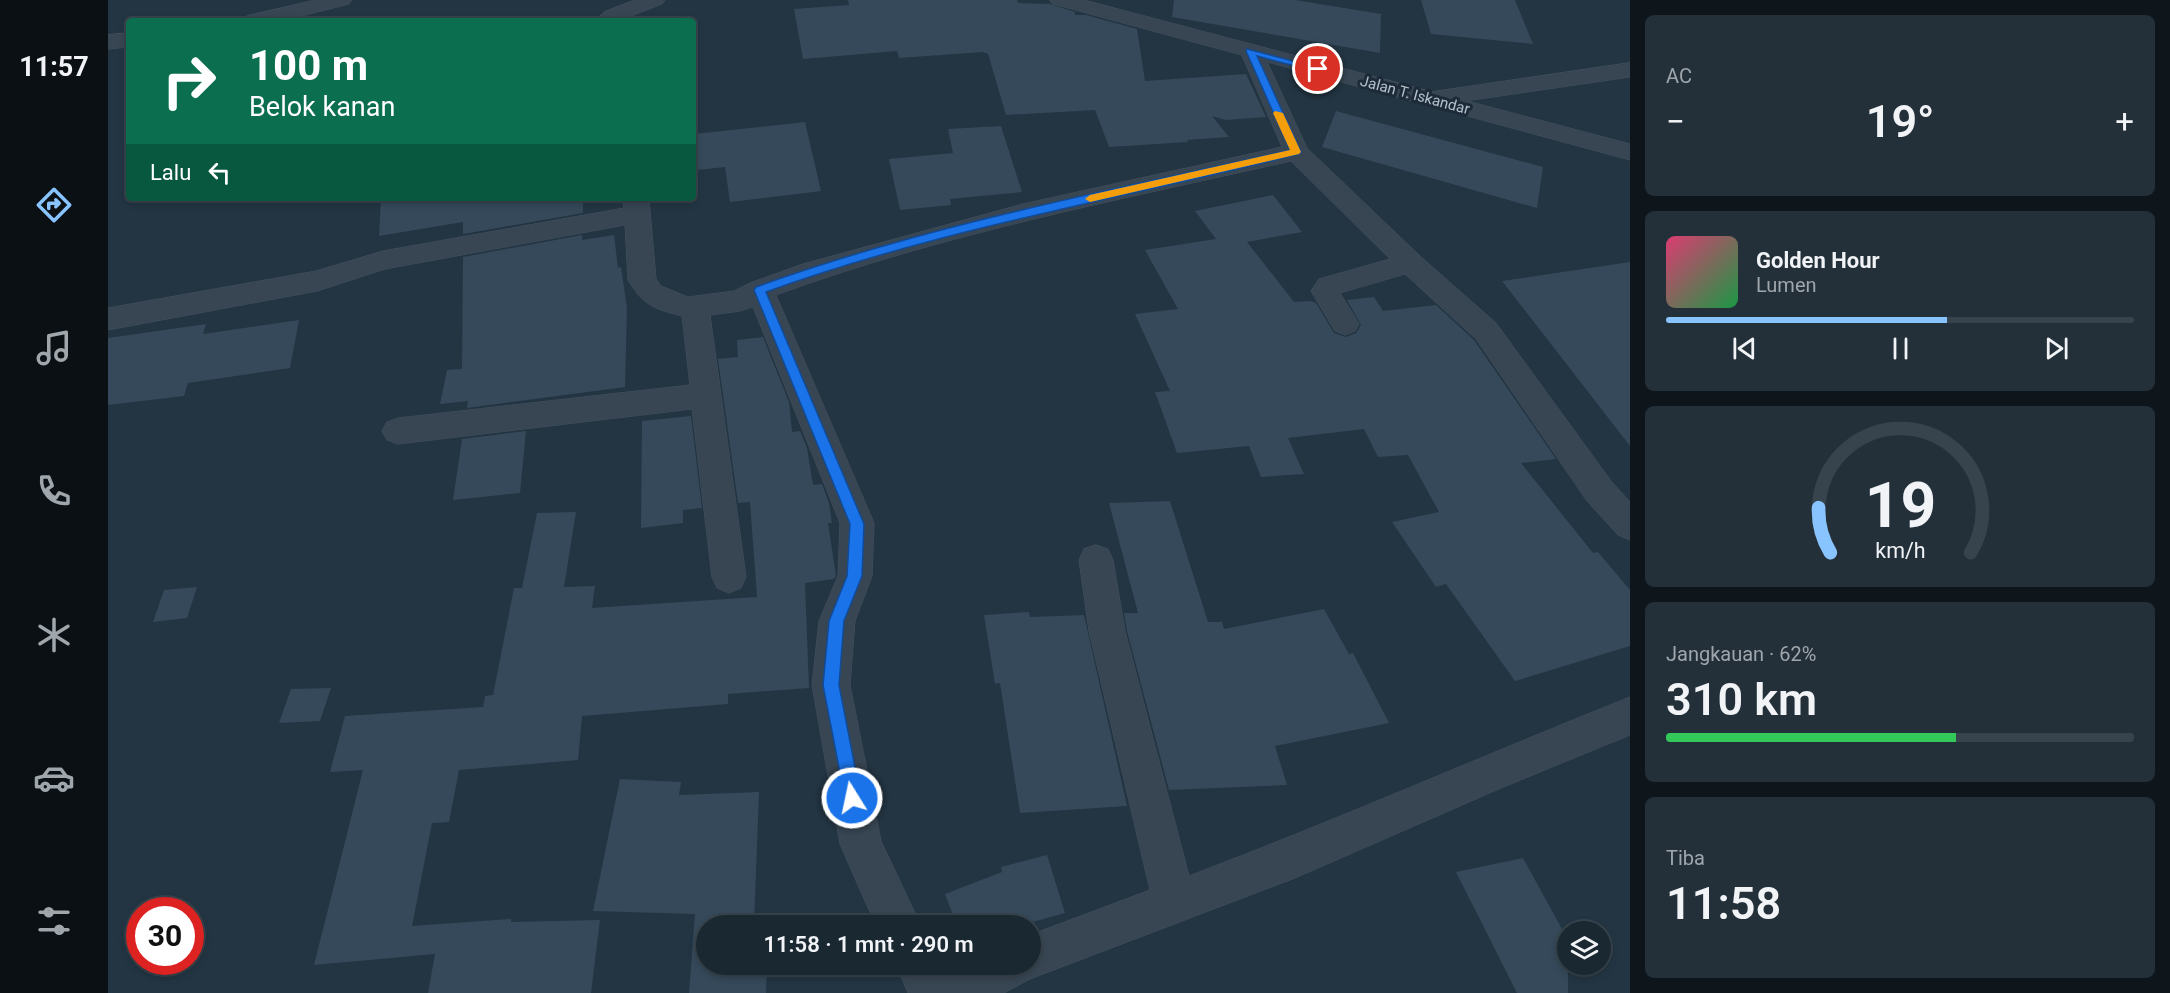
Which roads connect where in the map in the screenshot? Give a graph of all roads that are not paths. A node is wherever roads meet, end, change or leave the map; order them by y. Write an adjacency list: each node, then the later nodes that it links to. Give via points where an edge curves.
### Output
1 (342, 0): 4 (street)
2 (655, 0): 5 (street)
3 (1066, 1): 8 (street, Jalan T. Iskandar)
4 (260, 15)
5 (609, 18)
6 (126, 40): 7 (street)
7 (108, 42)
8 (1251, 51): 10 (street, Jalan T. Iskandar); 11 (street)
9 (1630, 70): 10 (street)
10 (1431, 99): 12 (street, Jalan T. Iskandar)
11 (1296, 152): 14 (street); 15 (street, via 1023,213 813,271)
12 (1630, 152)
13 (636, 206): 16 (street, via 642,280 651,293 672,303); 17 (street, via 383,260 317,281)
14 (1410, 263): 18 (street, via 1329,286 1325,291); 21 (street, via 1486,331 1599,491)
15 (760, 290): 16 (street, via 740,301); 26 (street, via 857,524 855,576 837,621 831,685 861,844)
16 (695, 306): 19 (street)
17 (108, 319)
18 (1345, 324)
19 (706, 395): 20 (street); 23 (street)
20 (398, 431)
21 (1630, 525)
22 (1096, 560): 25 (street, via 1107,631)
23 (729, 577)
24 (1630, 716): 25 (street, via 1295,857)
25 (1174, 902): 27 (street)
26 (894, 915)
27 (1041, 953)
28 (923, 975): 30 (street)
29 (992, 975): 31 (street)
30 (932, 993)
31 (957, 993)

